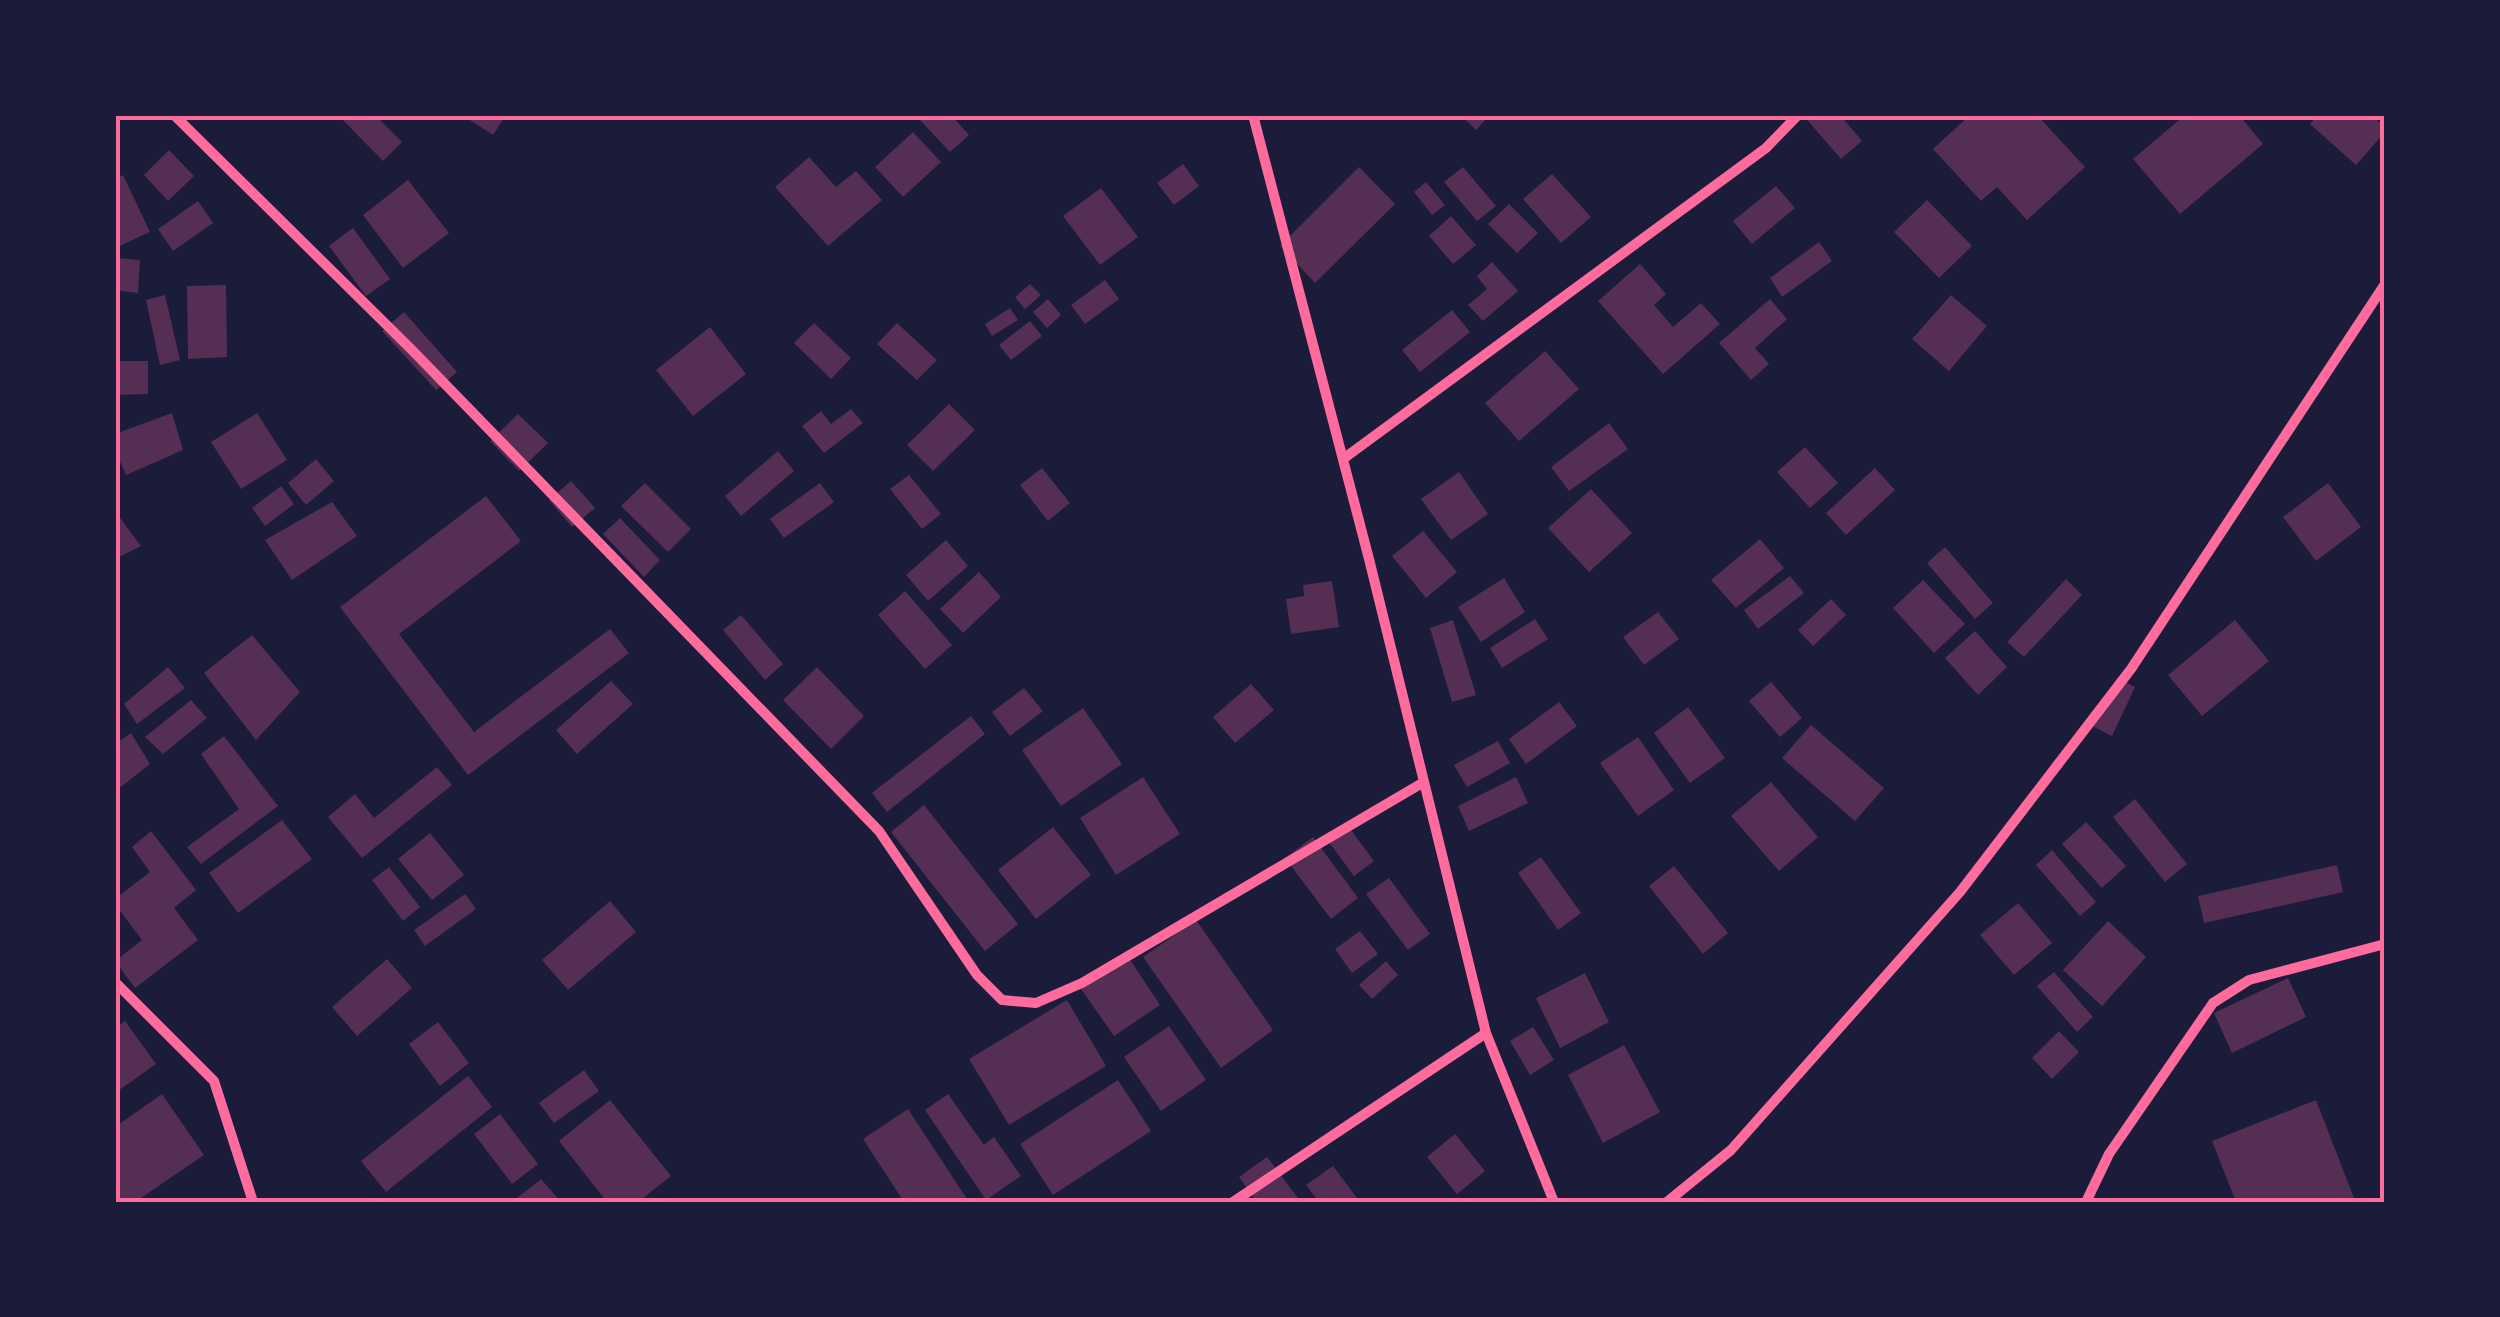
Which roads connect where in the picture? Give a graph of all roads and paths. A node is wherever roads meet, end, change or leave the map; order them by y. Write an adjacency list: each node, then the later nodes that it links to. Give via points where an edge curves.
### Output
1 (174, 115): 6 (street, via 879,831 977,975 1002,1000 1036,1003 1082,983)
2 (1253, 115): 5 (street)
3 (1798, 115): 5 (street, via 1750,160)
4 (2385, 284): 13 (street, via 2131,669 1960,892 1731,1150)
5 (1343, 460): 6 (street)
6 (1424, 782): 9 (street)
7 (2385, 944): 14 (street, via 2249,980 2214,1003 2108,1154)
8 (115, 982): 10 (street, via 214,1081)
9 (1486, 1033): 11 (street); 12 (street)
10 (253, 1202)
11 (1234, 1202)
12 (1554, 1202)
13 (1667, 1202)
14 (2086, 1202)

